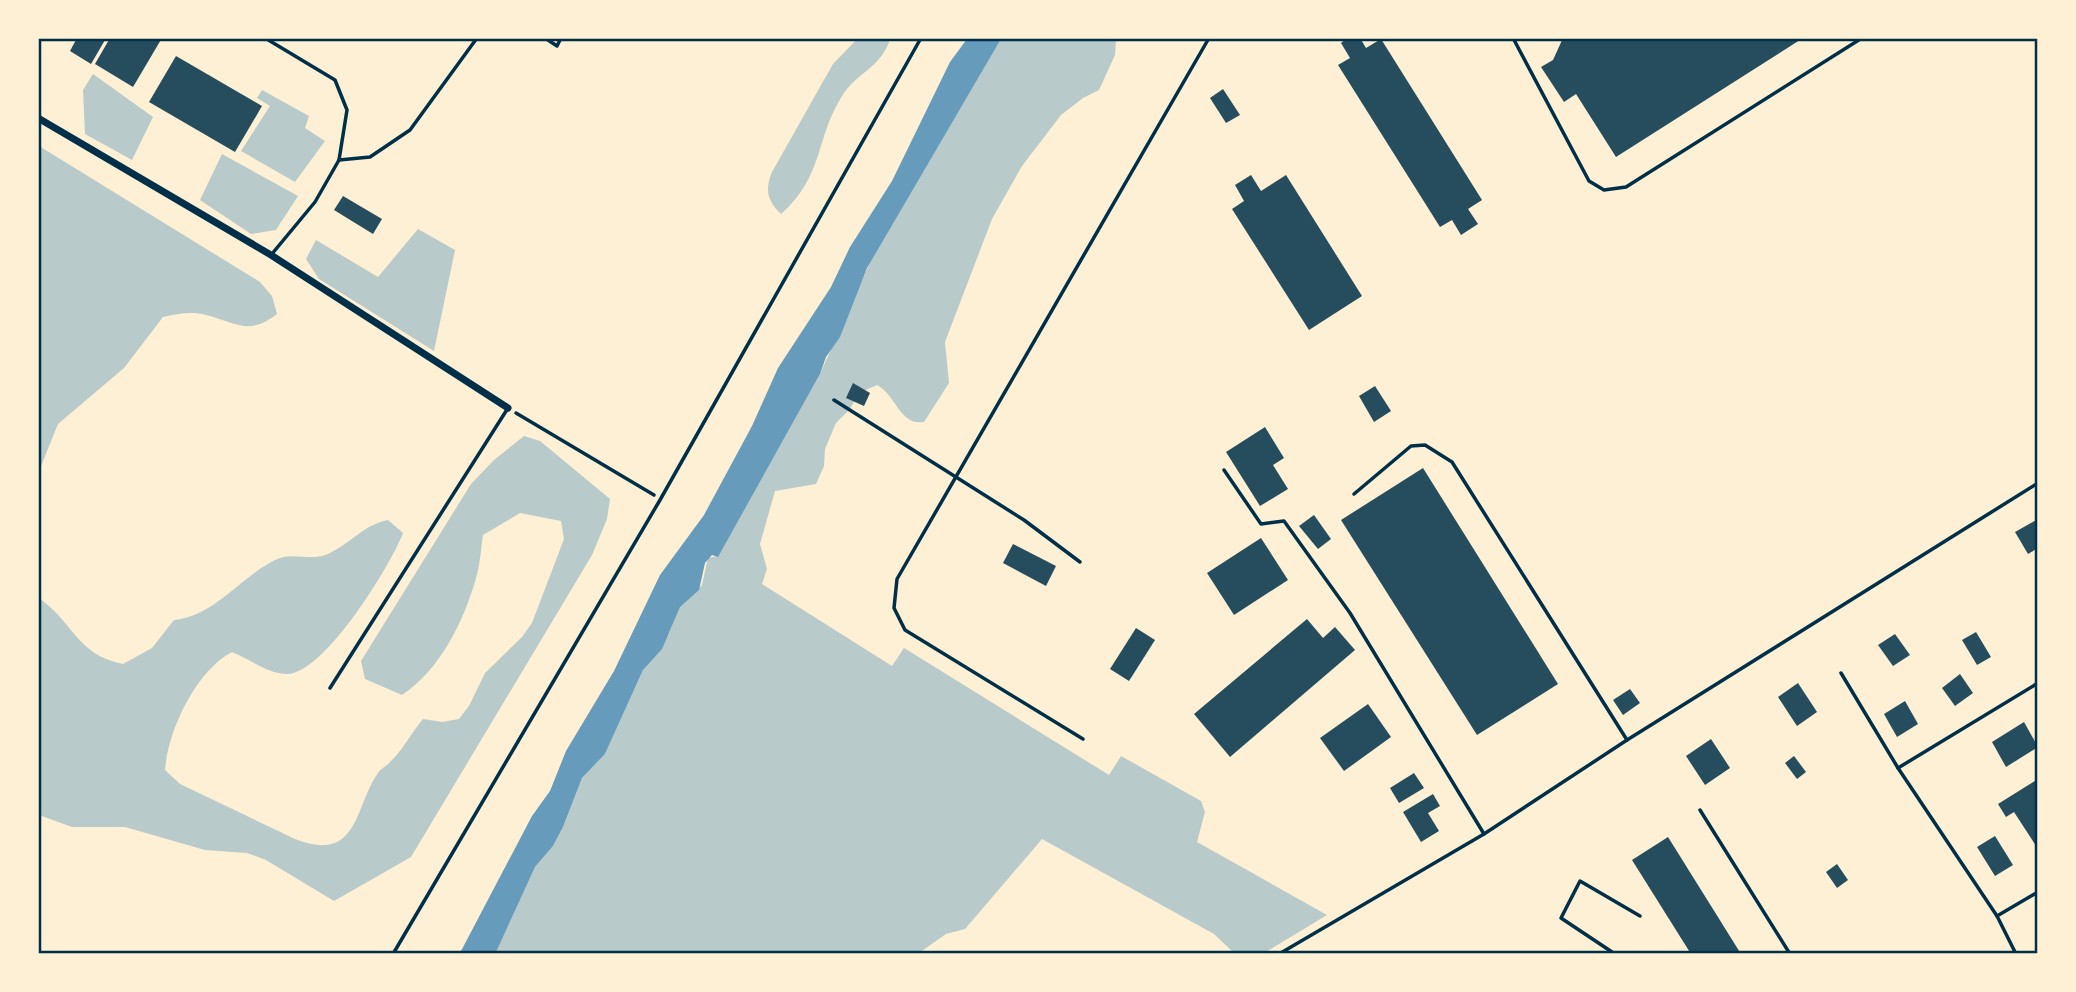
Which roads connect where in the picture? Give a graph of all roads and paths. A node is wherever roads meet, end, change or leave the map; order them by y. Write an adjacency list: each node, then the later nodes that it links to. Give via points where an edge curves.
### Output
1 (265, 38): 10 (lane, via 335,80 347,110)
2 (477, 38): 10 (lane, via 410,130 370,157)
3 (545, 38): 4 (lane, via 557,46)
4 (561, 38)
5 (921, 38): 18 (lane)
6 (1209, 38): 15 (lane)
7 (1513, 38): 8 (lane, via 1589,181 1604,190 1626,187)
8 (1862, 38)
9 (38, 118): 11 (street)
10 (339, 160): 11 (lane, via 315,202)
11 (271, 255): 13 (street)
12 (834, 400): 15 (lane)
13 (508, 408): 18 (path); 22 (lane)
14 (1224, 470): 27 (lane, via 1261,524 1284,521 1350,613)
15 (955, 478): 19 (lane, via 1024,520); 23 (lane, via 897,579 894,608 905,630)
16 (2038, 484): 24 (lane)
17 (1354, 494): 24 (lane, via 1411,446 1425,445 1452,462)
18 (660, 499): 32 (lane)
19 (1080, 562)
20 (1841, 673): 25 (lane)
21 (2038, 683): 25 (lane)
22 (330, 688)
23 (1083, 739)
24 (1627, 740): 27 (lane)
25 (1898, 768): 30 (lane)
26 (1700, 810): 35 (lane)
27 (1484, 834): 33 (lane)
28 (2038, 892): 30 (lane)
29 (1640, 916): 34 (lane, via 1580,881 1561,918)
30 (1997, 916): 31 (lane)
31 (2014, 953)
32 (393, 954)
33 (1279, 954)
34 (1615, 954)
35 (1790, 954)

